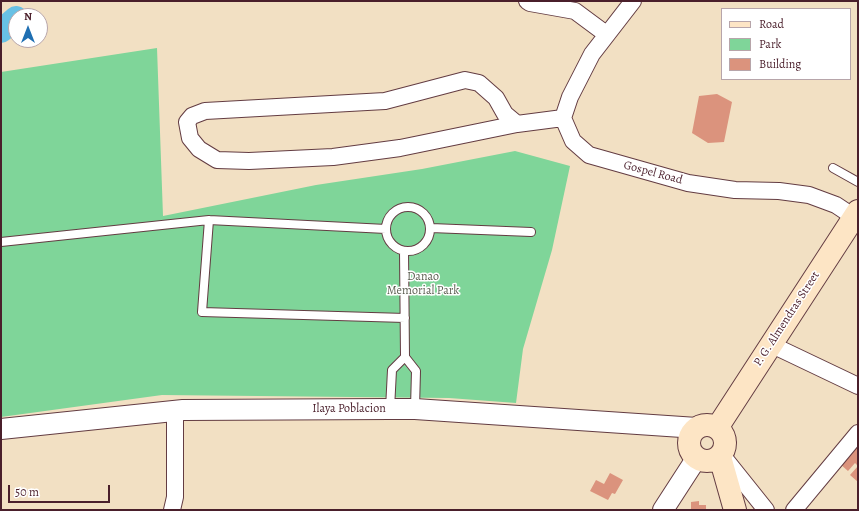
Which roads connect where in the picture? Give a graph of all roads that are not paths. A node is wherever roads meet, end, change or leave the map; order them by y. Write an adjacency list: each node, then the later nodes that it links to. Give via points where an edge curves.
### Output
1 (527, 1): 3 (street)
2 (633, 1): 4 (street)
3 (544, 3): 4 (street, via 574,11)
4 (606, 34): 5 (street, via 592,54 570,97)
5 (563, 118): 6 (street); 9 (street, Gospel Road, via 573,141 589,156 688,182 735,190 809,195)
6 (517, 124): 6 (street, via 400,148 333,158 249,161 217,160 199,149 190,138 187,122 192,116 205,111 385,101 465,80 479,83 496,98 505,114)
7 (833, 168): 8 (lane)
8 (858, 182)
9 (856, 214): 17 (main road, P. G. Almendras Street)
10 (209, 220): 12 (lane); 14 (lane); 16 (lane, via 202,312)
11 (431, 228): 12 (lane, via 424,213 410,207 392,214); 13 (lane); 15 (lane, via 425,244 419,249)
12 (386, 229): 15 (lane, via 391,243)
13 (531, 232)
14 (1, 242)
15 (404, 251): 16 (lane)
16 (405, 318): 18 (lane)
17 (770, 344): 19 (street); 23 (main road, P. G. Almendras Street)
18 (405, 357): 20 (lane, via 392,370); 21 (lane, via 416,371)
19 (858, 386)
20 (390, 409): 21 (street, Ilaya Poblacion); 22 (street, Ilaya Poblacion)
21 (415, 409): 23 (street, Ilaya Poblacion)
22 (175, 411): 24 (street, Ilaya Poblacion); 27 (street, via 175,497)
23 (707, 428): 26 (main road, via 724,435 726,445); 26 (main road, via 689,437 689,449)
24 (1, 429)
25 (858, 433): 32 (street)
26 (712, 458): 28 (street); 29 (main road); 30 (main road); 31 (street)
27 (172, 510)
28 (663, 510)
29 (723, 510)
30 (735, 510)
31 (766, 510)
32 (794, 510)

